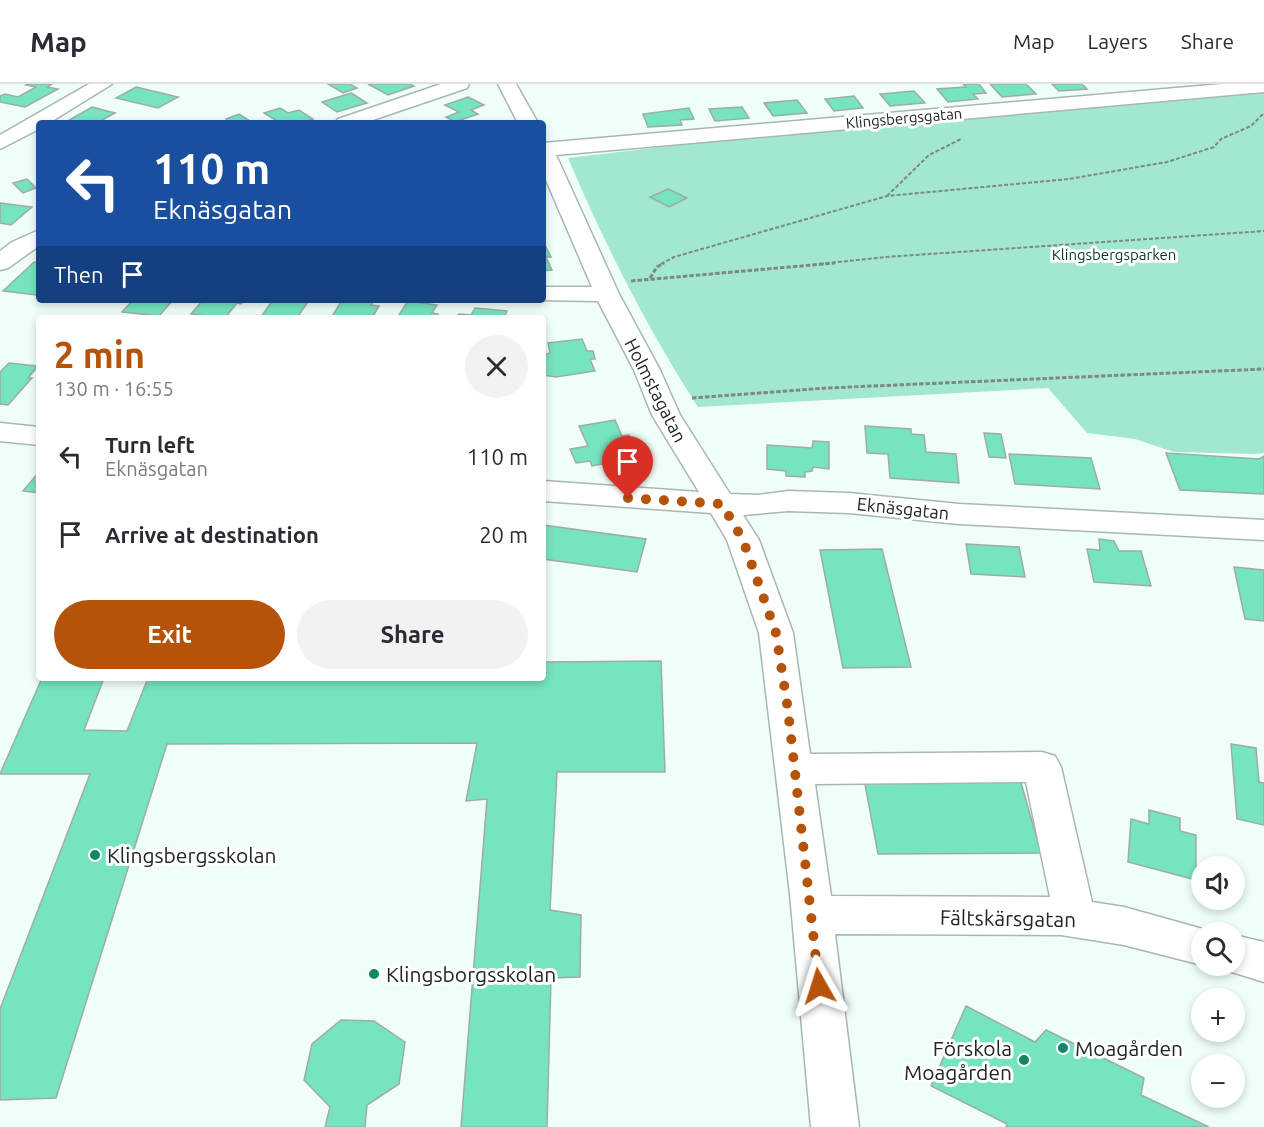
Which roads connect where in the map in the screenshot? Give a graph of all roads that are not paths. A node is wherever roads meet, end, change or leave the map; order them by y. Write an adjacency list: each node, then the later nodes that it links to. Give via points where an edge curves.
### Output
1 (103, 84): 5 (street)
2 (460, 84): 6 (street)
3 (507, 84): 7 (street)
4 (1264, 86): 10 (street, Klingsbergsgatan)
5 (40, 120)
6 (354, 120)
7 (526, 120)
8 (36, 122): 9 (street)
9 (0, 143)
10 (546, 150)
11 (546, 157): 15 (street, Holmstagatan)
12 (35, 241): 13 (street)
13 (0, 263)
14 (546, 294): 15 (street)
15 (607, 294): 19 (street, Holmstagatan, via 666,415)
16 (0, 432): 17 (street)
17 (36, 436)
18 (546, 491): 19 (street, Eknäsgatan)
19 (722, 504): 20 (street, Eknäsgatan, via 849,503 959,514); 21 (street, Holmstagatan, via 743,540 776,633)
20 (1264, 530)
21 (795, 769): 22 (street, Holmstagatan); 23 (street, via 1042,767)
22 (812, 915): 23 (street, Fältskärsgatan); 27 (street, Holmstagatan)
23 (1076, 918): 24 (street, Fältskärsgatan)
24 (1191, 943)
25 (1245, 957): 26 (street)
26 (1264, 962)
27 (835, 1127)

